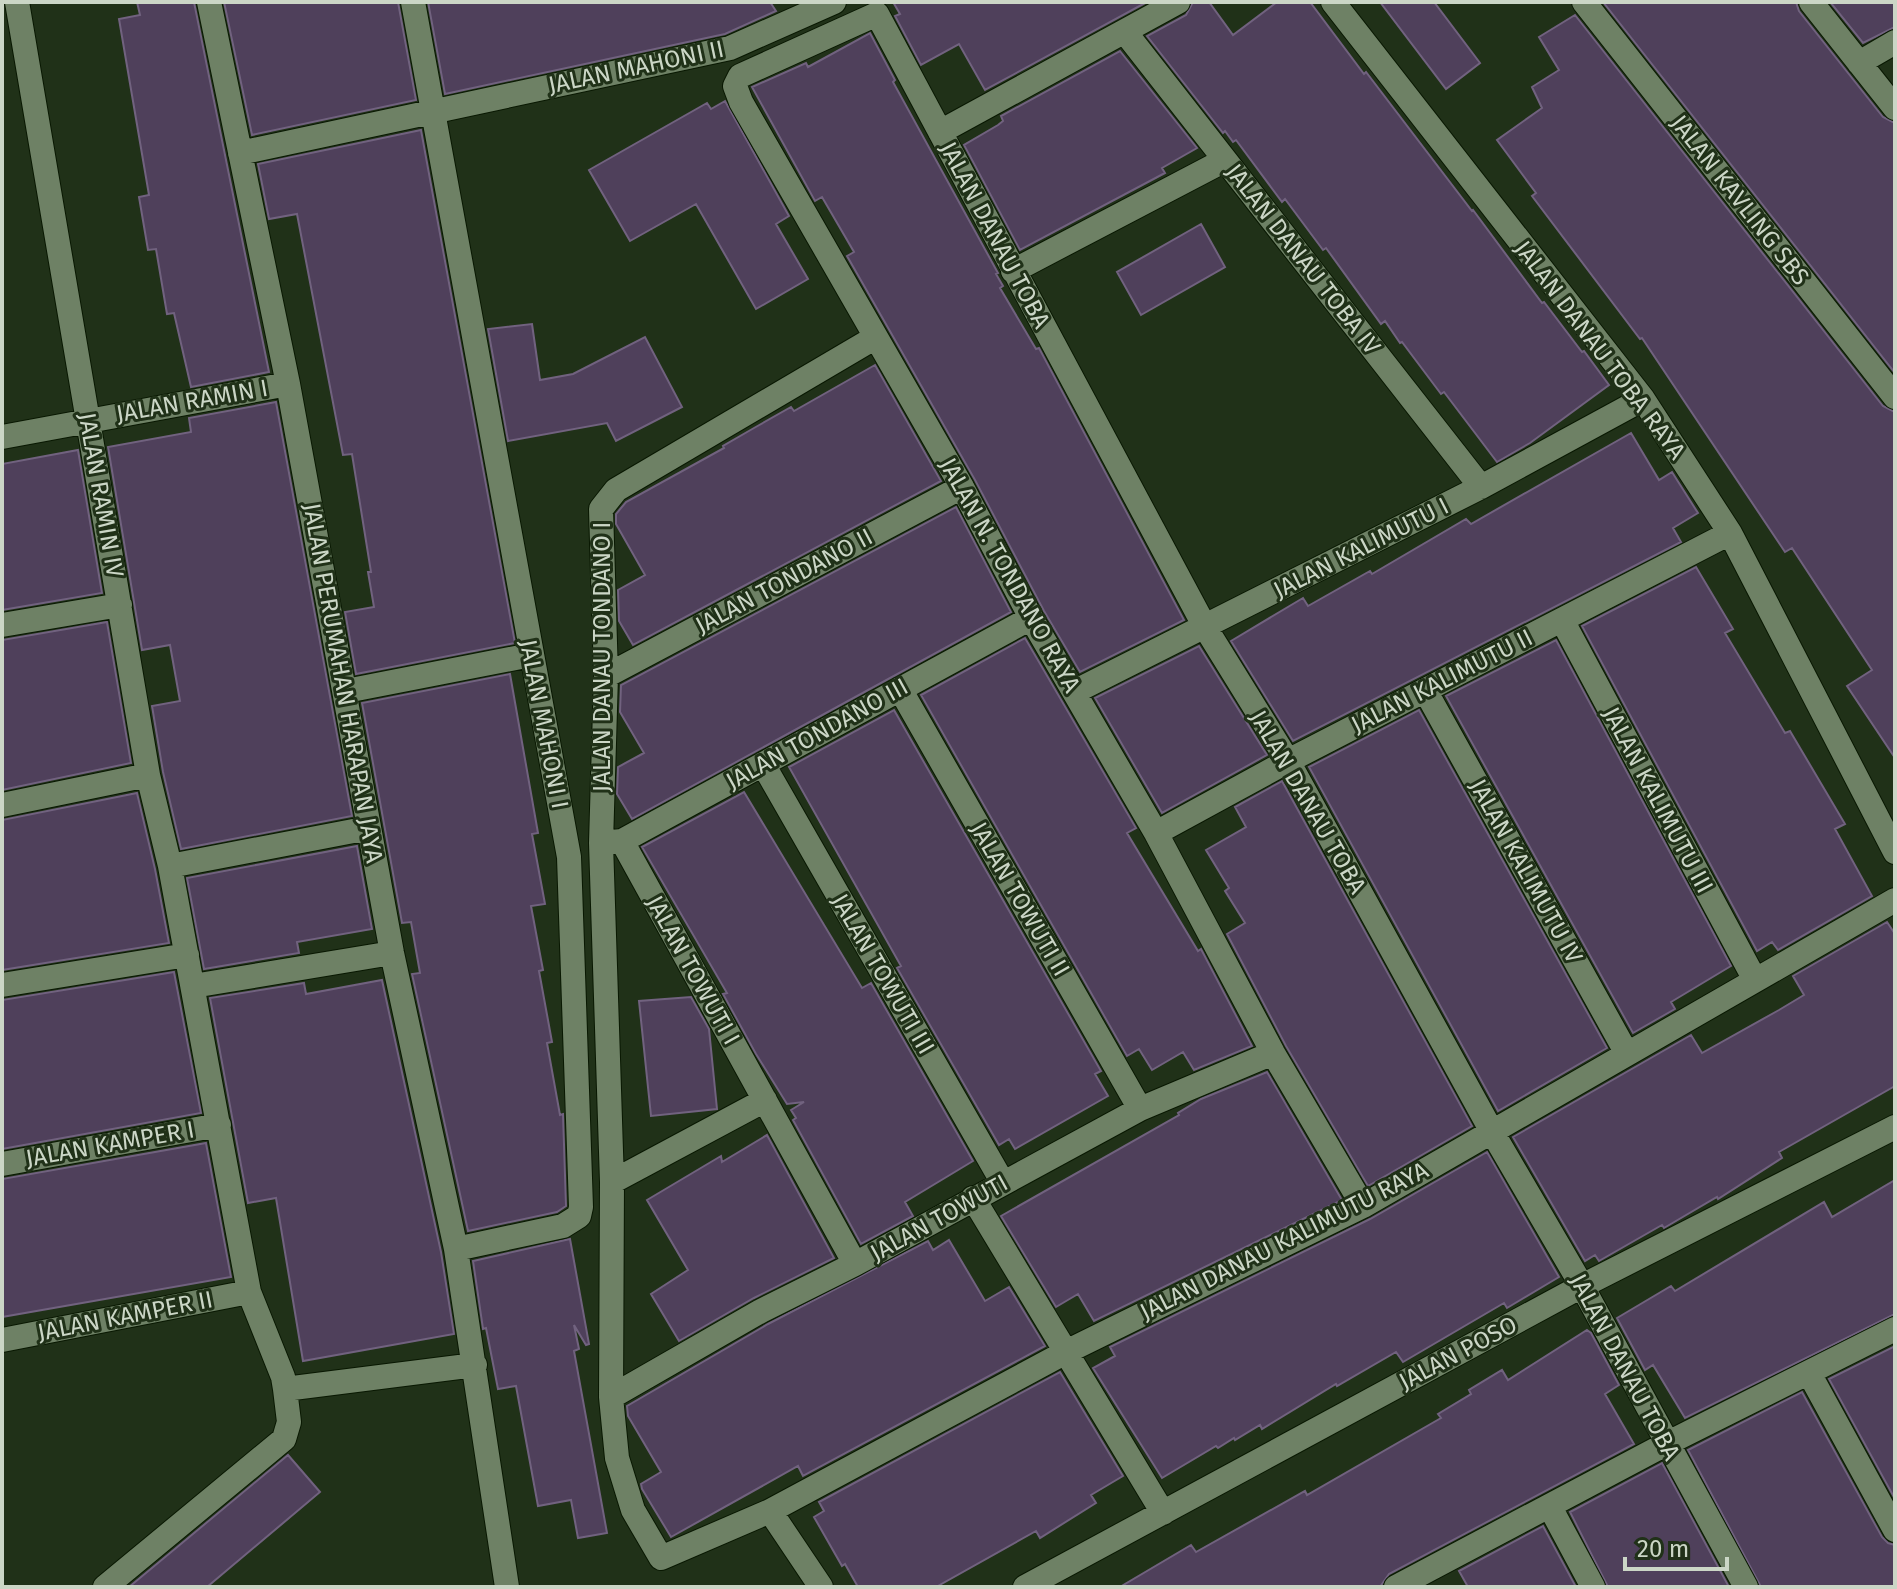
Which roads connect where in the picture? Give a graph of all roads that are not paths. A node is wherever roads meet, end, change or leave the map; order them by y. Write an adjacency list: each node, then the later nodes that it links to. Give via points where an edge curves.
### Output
1 (17, 2): 23 (street, JALAN RAMIN IV)
2 (209, 2): 16 (street, JALAN PERUMAHAN HARAPAN JAYA)
3 (413, 2): 14 (street, JALAN MAHONI I)
4 (834, 2): 14 (street, JALAN MAHONI II, via 730,48)
5 (1178, 2): 10 (street)
6 (1333, 2): 22 (street, JALAN DANAU TOBA RAYA)
7 (1584, 2): 21 (street, JALAN KAVLING SBS)
8 (1811, 2): 12 (street)
9 (881, 8): 15 (street, JALAN DANAU TOBA); 19 (street, JALAN N. TONDANO RAYA, via 740,76 735,86)
10 (1125, 32): 15 (street); 17 (street, JALAN DANAU TOBA IV)
11 (1895, 42): 12 (street)
12 (1859, 63): 13 (street)
13 (1895, 108)
14 (432, 111): 16 (street); 33 (street, JALAN MAHONI I)
15 (940, 132): 18 (street, JALAN DANAU TOBA)
16 (240, 153): 20 (street, JALAN PERUMAHAN HARAPAN JAYA)
17 (1225, 160): 18 (street); 26 (street, JALAN DANAU TOBA IV)
18 (1013, 271): 32 (street, JALAN DANAU TOBA)
19 (876, 337): 25 (street, JALAN N. TONDANO RAYA); 34 (street, JALAN DANAU TONDANO I, via 616,490 601,509)
20 (288, 384): 23 (street, JALAN RAMIN I); 37 (street, JALAN PERUMAHAN HARAPAN JAYA)
21 (1895, 397)
22 (1643, 399): 26 (street, JALAN KALIMUTU I); 27 (street, JALAN DANAU TOBA RAYA)
23 (89, 420): 24 (street, JALAN RAMIN I); 28 (street, JALAN RAMIN IV)
24 (2, 437)
25 (962, 487): 29 (street, JALAN N. TONDANO RAYA); 34 (street, JALAN TONDANO II)
26 (1481, 487): 32 (street, JALAN KALIMUTU I)
27 (1730, 533): 30 (street, JALAN KALIMUTU II); 46 (street, JALAN DANAU TOBA RAYA)
28 (120, 605): 31 (street); 41 (street, JALAN RAMIN IV)
29 (1031, 618): 35 (street, JALAN TONDANO III); 38 (street, JALAN N. TONDANO RAYA)
30 (1562, 620): 36 (street, JALAN KALIMUTU II); 51 (street, JALAN KALIMUTU III)
31 (2, 625)
32 (1205, 627): 38 (street, JALAN KALIMUTU I); 39 (street, JALAN DANAU TOBA)
33 (531, 655): 37 (street); 66 (street, JALAN MAHONI I, via 569,857 581,1207 579,1216 563,1226)
34 (606, 676): 45 (street, JALAN DANAU TONDANO I)
35 (900, 689): 40 (street, JALAN TONDANO III); 57 (street, JALAN TOWUTI II)
36 (1425, 690): 39 (street, JALAN KALIMUTU II); 54 (street, JALAN KALIMUTU IV)
37 (346, 691): 43 (street, JALAN PERUMAHAN HARAPAN JAYA)
38 (1076, 691): 44 (street, JALAN N. TONDANO RAYA)
39 (1288, 761): 44 (street, JALAN KALIMUTU II); 60 (street, JALAN DANAU TOBA)
40 (763, 764): 45 (street, JALAN TONDANO III); 63 (street, JALAN TOWUTI III)
41 (148, 775): 42 (street); 47 (street, JALAN RAMIN IV)
42 (2, 805)
43 (369, 828): 47 (street); 49 (street, JALAN PERUMAHAN HARAPAN JAYA)
44 (1156, 833): 55 (street, JALAN N. TONDANO RAYA)
45 (612, 842): 56 (street, JALAN TOWUTI I); 62 (street, JALAN DANAU TONDANO I)
46 (1895, 852)
47 (170, 866): 50 (street, JALAN RAMIN IV)
48 (1895, 900): 51 (street, JALAN DANAU KALIMUTU RAYA)
49 (392, 953): 53 (street); 66 (street, JALAN PERUMAHAN HARAPAN JAYA)
50 (187, 955): 52 (street); 53 (street, JALAN RAMIN IV)
51 (1755, 980): 54 (street, JALAN DANAU KALIMUTU RAYA)
52 (2, 985)
53 (193, 986): 58 (street, JALAN RAMIN IV)
54 (1626, 1052): 60 (street, JALAN DANAU KALIMUTU RAYA)
55 (1273, 1053): 57 (street, JALAN TOWUTI); 65 (street, JALAN N. TONDANO RAYA)
56 (765, 1100): 62 (street); 67 (street, JALAN TOWUTI I)
57 (1140, 1109): 63 (street, JALAN TOWUTI)
58 (219, 1125): 61 (street, JALAN KAMPER I); 69 (street, JALAN RAMIN IV)
59 (1895, 1127): 68 (street, JALAN POSO)
60 (1491, 1130): 65 (street, JALAN DANAU KALIMUTU RAYA); 68 (street, JALAN DANAU TOBA)
61 (2, 1164)
62 (612, 1182): 76 (street, JALAN DANAU TONDANO I)
63 (1003, 1183): 64 (street, JALAN TOWUTI)
64 (973, 1198): 67 (street, JALAN TOWUTI); 72 (street)
65 (1363, 1206): 72 (street, JALAN DANAU KALIMUTU RAYA)
66 (456, 1249): 73 (street, JALAN PERUMAHAN HARAPAN JAYA)
67 (855, 1264): 76 (street, JALAN TOWUTI)
68 (1582, 1286): 77 (street, JALAN DANAU TOBA); 80 (street, JALAN POSO)
69 (249, 1292): 71 (street, JALAN KAMPER II); 75 (street, JALAN RAMIN IV)
70 (1895, 1329): 74 (street)
71 (2, 1340)
72 (1066, 1352): 79 (street, JALAN DANAU KALIMUTU RAYA); 80 (street)
73 (475, 1365): 75 (street); 85 (street, JALAN PERUMAHAN HARAPAN JAYA)
74 (1809, 1373): 77 (street); 81 (street)
75 (285, 1389): 84 (street, JALAN RAMIN IV, via 289,1422 284,1439)
76 (611, 1397): 82 (street, JALAN DANAU TONDANO I, via 617,1458 633,1510)
77 (1666, 1444): 78 (street); 90 (street, JALAN DANAU TOBA)
78 (1550, 1507): 83 (street); 89 (street)
79 (770, 1511): 82 (street, JALAN DANAU KALIMUTU RAYA); 86 (street)
80 (1163, 1513): 87 (street, JALAN POSO)
81 (1895, 1530)
82 (661, 1558)
83 (1440, 1577): 88 (street)
84 (105, 1587)
85 (507, 1587)
86 (821, 1587)
87 (1025, 1587)
88 (1396, 1587)
89 (1593, 1587)
90 (1746, 1587)

